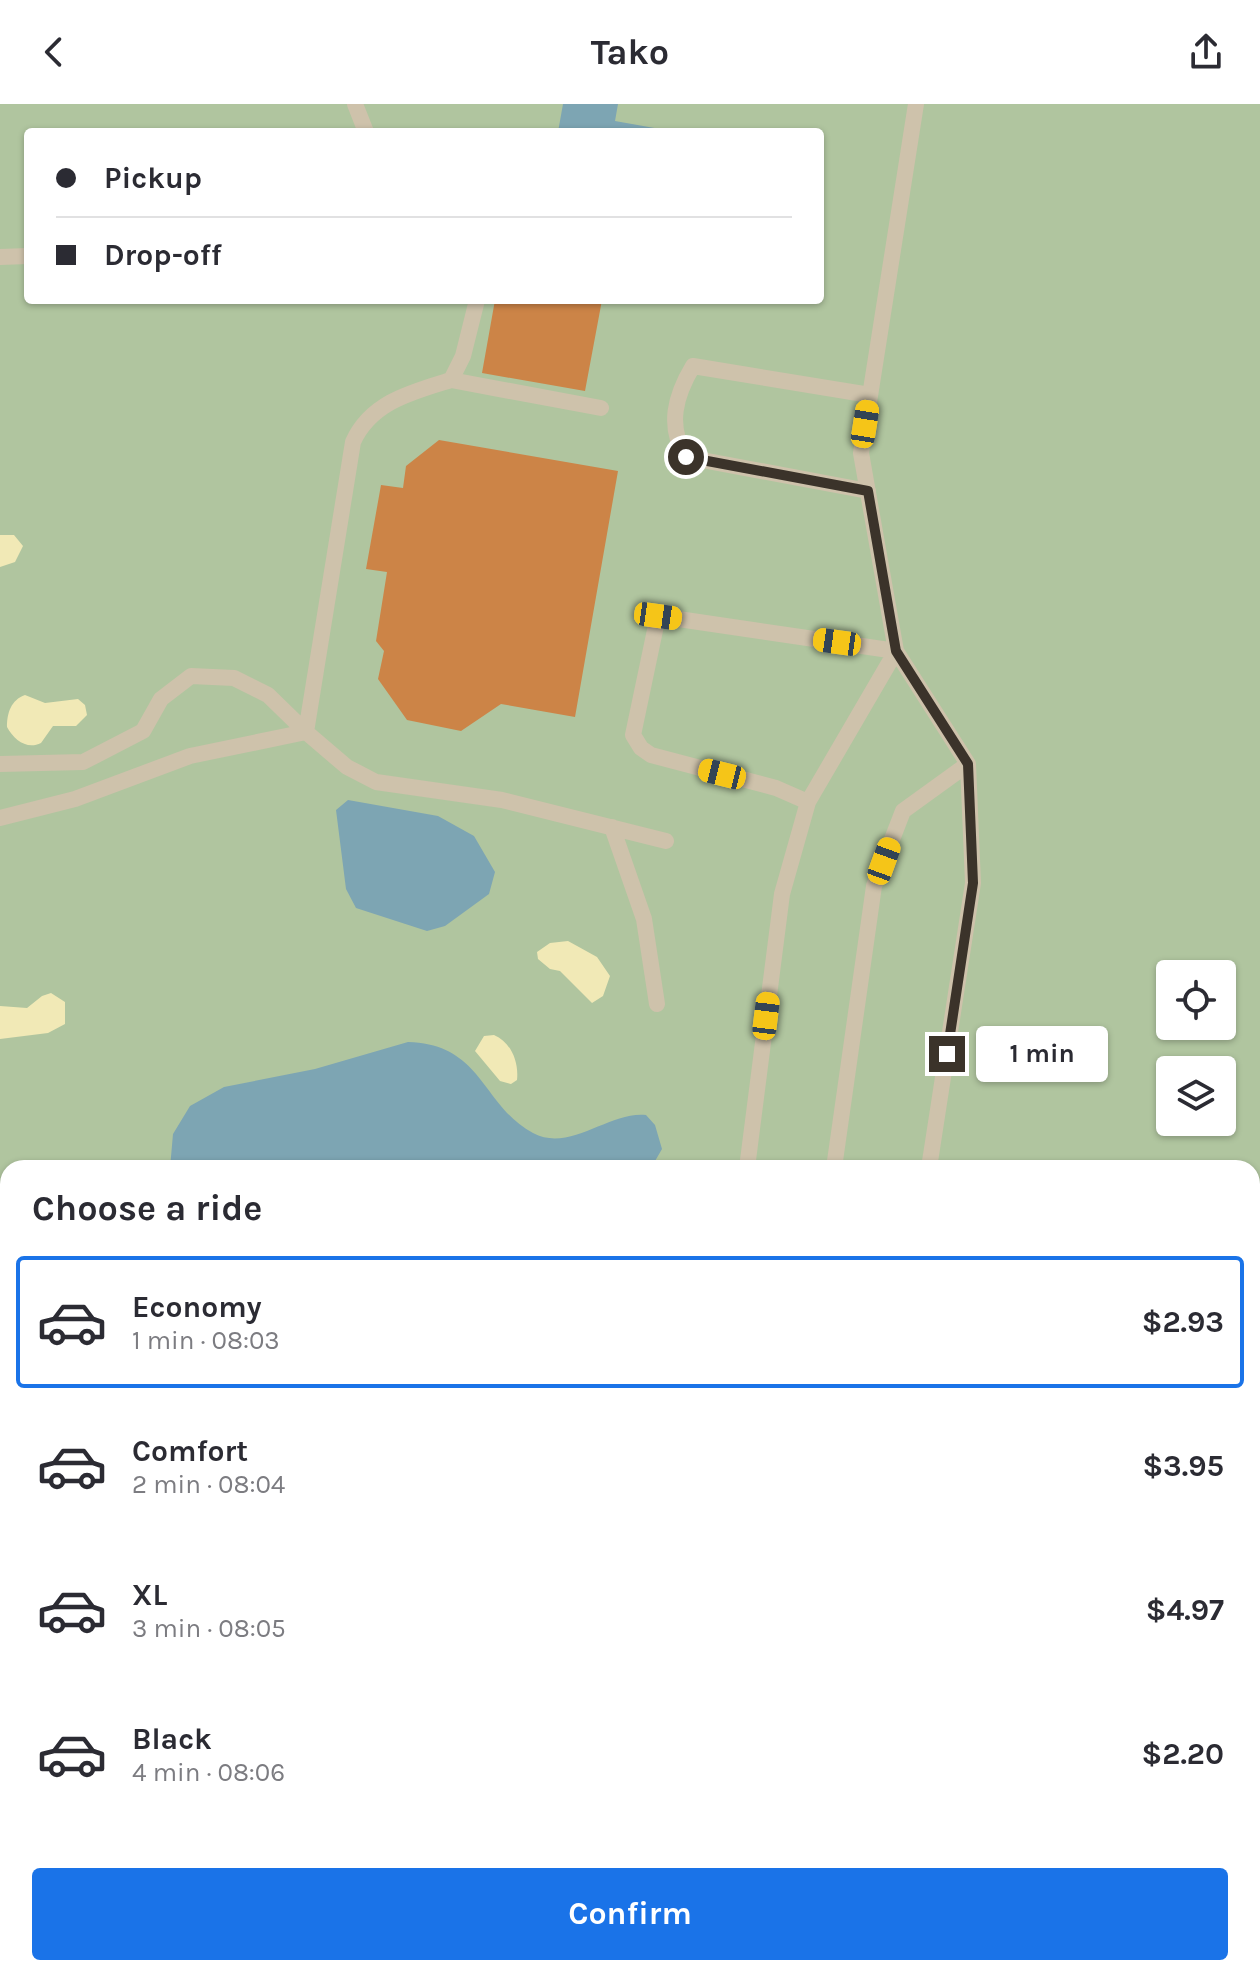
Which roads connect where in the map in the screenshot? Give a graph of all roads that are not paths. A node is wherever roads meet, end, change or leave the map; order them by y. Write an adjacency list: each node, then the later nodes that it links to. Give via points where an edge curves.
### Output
1 (355, 104): 3 (lane)
2 (916, 104): 8 (lane)
3 (364, 128)
4 (24, 256): 5 (lane)
5 (0, 257)
6 (476, 304): 7 (lane)
7 (451, 380): 9 (lane); 12 (lane, via 389,401 360,426 353,442)
8 (870, 395): 10 (lane, via 861,453); 10 (lane, via 693,366 674,417 674,438 686,457)
9 (601, 408)
10 (868, 491): 11 (lane)
11 (896, 651): 14 (lane); 15 (lane); 15 (lane, via 658,616 633,735 641,748 667,761 776,788)
12 (306, 732): 13 (lane, via 268,695 234,678 191,676 161,699 143,731 83,762); 16 (lane, via 190,756 75,799); 17 (lane, via 347,767 376,782 502,800)
13 (0, 764)
14 (968, 764): 21 (lane, via 903,811 874,886); 22 (lane, via 973,883)
15 (808, 802): 20 (lane, via 782,894)
16 (0, 818)
17 (612, 827): 18 (lane); 19 (lane, via 644,919)
18 (666, 841)
19 (657, 1004)
20 (748, 1160)
21 (835, 1160)
22 (930, 1160)

